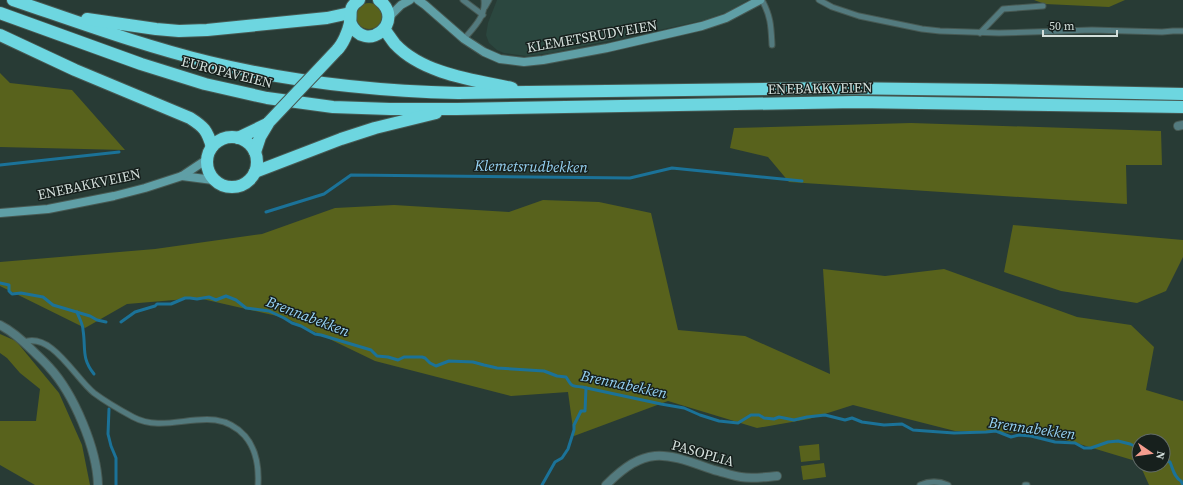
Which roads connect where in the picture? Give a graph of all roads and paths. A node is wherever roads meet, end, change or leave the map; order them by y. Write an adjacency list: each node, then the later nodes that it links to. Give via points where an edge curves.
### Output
1 (13, 0): 14 (highway, EUROPAVEIEN)
2 (359, 0): 17 (highway, via 352,8)
3 (380, 0): 16 (highway, via 385,5)
4 (410, 0): 16 (street)
5 (418, 0): 23 (street, KLEMETSRUDVEIEN)
6 (463, 0): 15 (lane)
7 (484, 0): 12 (lane)
8 (489, 0): 12 (lane)
9 (761, 0): 23 (street, KLEMETSRUDVEIEN, via 726,18 702,26 543,60 524,62 500,59); 24 (lane, KLEMETSRUDVEIEN, via 768,10 771,22)
10 (818, 0): 20 (lane, via 842,11 880,20 934,30)
11 (1043, 6): 20 (lane, via 1003,9)
12 (485, 7): 15 (lane)
13 (0, 13): 30 (highway, EUROPAVEIEN, via 175,75 240,92 333,107)
14 (53, 14): 17 (highway, via 179,31); 26 (highway, EUROPAVEIEN, via 148,45 239,69 357,88)
15 (483, 15): 23 (lane)
16 (389, 17): 18 (highway)
17 (350, 18): 22 (highway, via 356,31); 25 (highway)
18 (384, 29): 22 (highway, via 376,35); 27 (highway, via 400,48 429,66 462,78)
19 (1183, 31): 20 (lane)
20 (980, 33)
21 (0, 35): 33 (highway, via 190,118 204,127)
22 (366, 36): 25 (highway)
23 (464, 39)
24 (772, 45)
25 (338, 49): 31 (highway, bridge)
26 (458, 93): 27 (highway, ENEBAKKVEIEN)
27 (534, 93): 28 (highway, ENEBAKKVEIEN, via 852,88)
28 (1183, 94)
29 (1183, 107): 30 (highway, ENEBAKKVEIEN, via 856,102)
30 (457, 108): 36 (highway, via 375,128)
31 (268, 123): 32 (highway); 34 (highway)
32 (238, 138): 33 (highway, via 222,139); 34 (highway, via 250,144)
33 (212, 147): 35 (highway)
34 (255, 152): 36 (highway)
35 (206, 160): 37 (street, ENEBAKKVEIEN); 38 (highway, via 208,172)
36 (255, 172): 38 (highway, via 247,182 236,187 224,186)
37 (182, 176): 38 (street, ENEBAKKVEIEN); 39 (street, ENEBAKKVEIEN, via 94,200 48,209)
38 (213, 180)
39 (0, 213)
40 (0, 325): 41 (street)
41 (24, 342): 43 (street, via 50,367 79,415 95,463); 44 (lane, via 30,340 44,343 93,392 134,418 151,423 206,419 224,421 238,428 253,448 258,465)
42 (777, 476): 45 (street, PASOPLIA, via 740,477 677,457 658,455 634,462)
43 (98, 485)
44 (258, 485)
45 (606, 485)
46 (920, 485): 47 (lane, via 927,482 942,482)
47 (948, 485)

